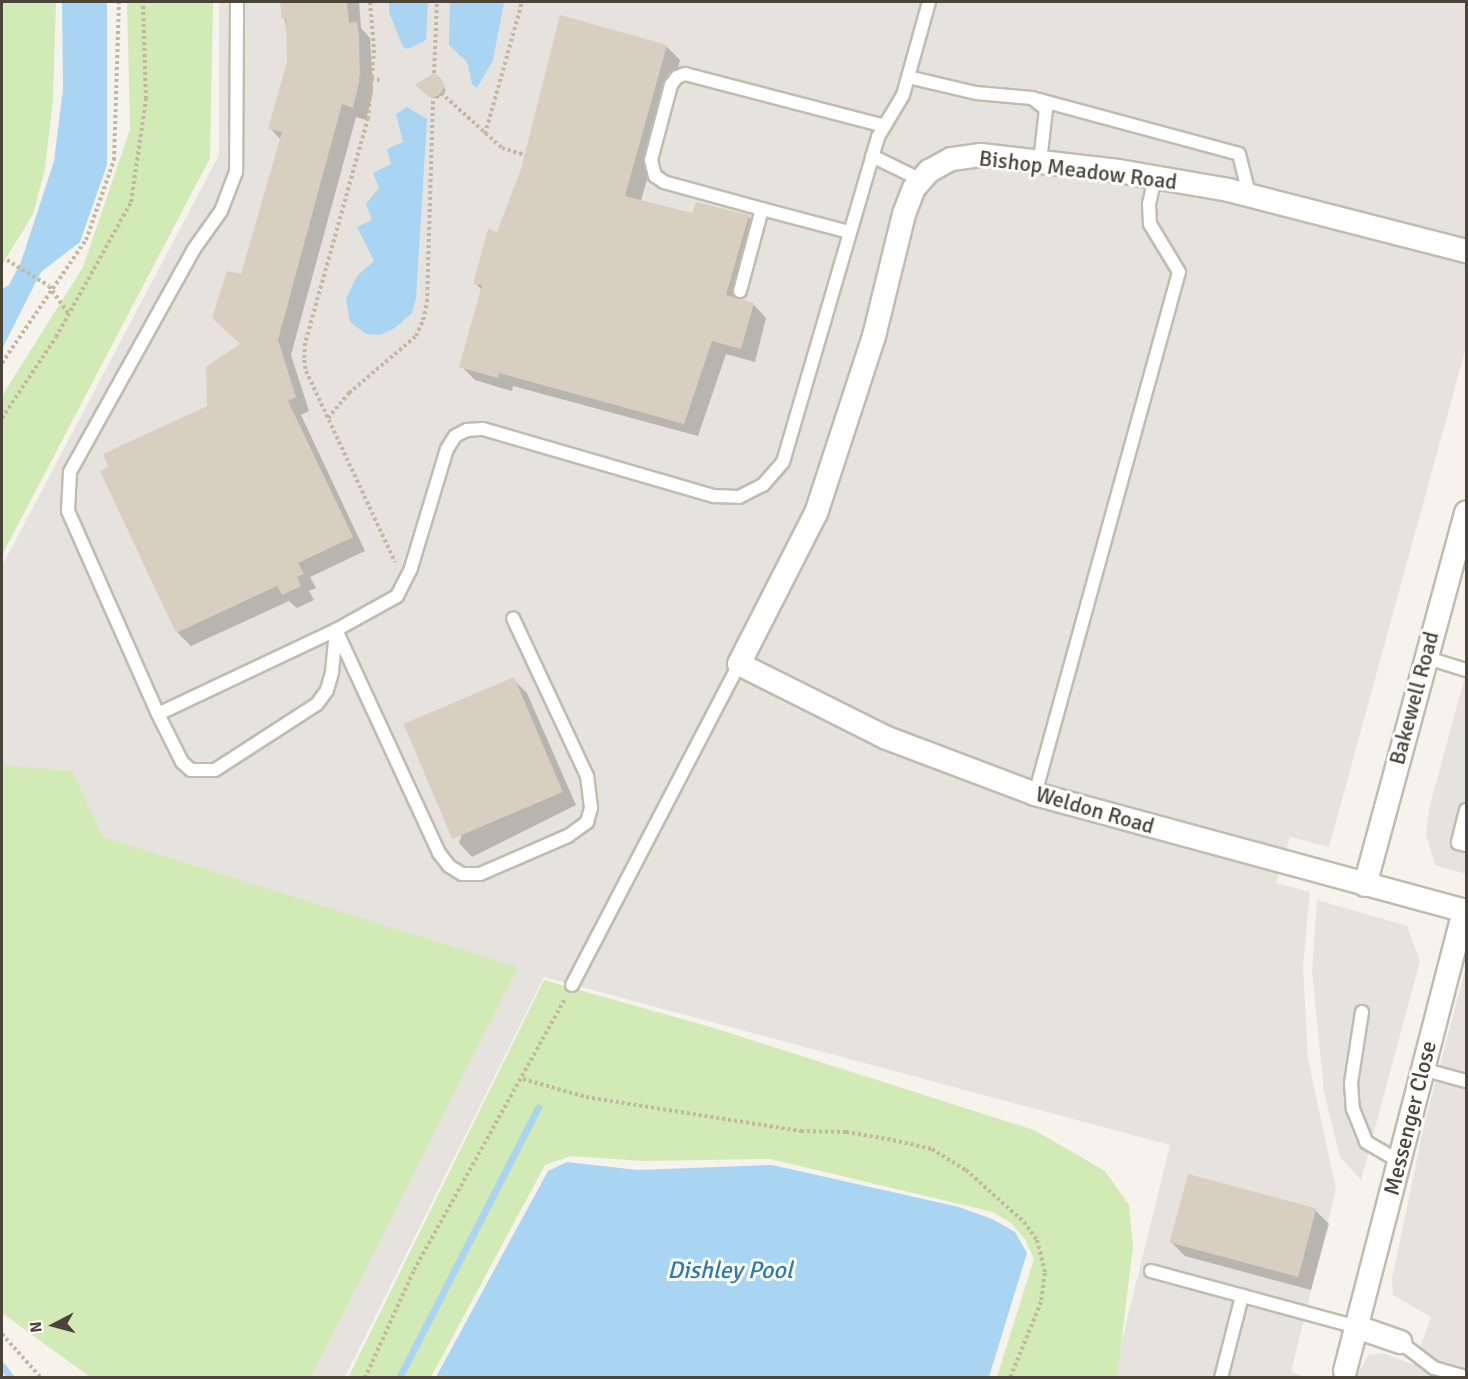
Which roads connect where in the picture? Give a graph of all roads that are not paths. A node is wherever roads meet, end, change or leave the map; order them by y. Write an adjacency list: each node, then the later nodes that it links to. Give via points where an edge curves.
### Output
1 (237, 2): 21 (lane, via 236,172 220,211 194,249 69,472 68,511)
2 (929, 2): 3 (lane)
3 (908, 77): 4 (lane, via 976,93); 5 (lane, via 903,95)
4 (1032, 98): 7 (lane, via 1046,109); 10 (lane, via 1239,154)
5 (884, 126): 6 (lane); 11 (lane, via 685,74 677,77 671,85 651,160 655,176 664,182)
6 (872, 156): 9 (lane); 12 (lane)
7 (1040, 162): 8 (street, Bishop Meadow Road); 9 (street, Bishop Meadow Road, via 981,155 951,159)
8 (1155, 177): 10 (street, Bishop Meadow Road); 22 (lane, via 1149,204 1150,224 1179,272)
9 (921, 180): 19 (street, Bishop Meadow Road, via 904,214 874,336 816,513)
10 (1249, 194): 13 (street, Bishop Meadow Road)
11 (762, 209): 12 (lane); 14 (lane)
12 (849, 232): 17 (lane, via 783,462 763,485 739,497 714,496 483,429 467,430 454,436 447,449 405,585 397,596)
13 (1467, 251)
14 (740, 291)
15 (1467, 512): 18 (street, Bakewell Road)
16 (513, 618): 17 (lane, via 587,776 591,808 587,822 568,836 480,874 462,874 439,853)
17 (336, 630): 21 (lane); 21 (lane, via 332,672 327,690 317,704 215,770 191,770 182,762)
18 (1424, 657): 20 (lane); 25 (street, Bakewell Road)
19 (739, 664): 22 (street, Weldon Road, via 887,738); 27 (lane)
20 (1467, 670)
21 (158, 714)
22 (1035, 794): 25 (street, Weldon Road)
23 (1467, 810): 24 (lane, via 1458,843)
24 (1467, 845)
25 (1365, 885): 26 (street, Weldon Road)
26 (1465, 910): 29 (street, Messenger Close)
27 (572, 985)
28 (1362, 1012): 31 (lane, via 1351,1083 1353,1108 1366,1142)
29 (1422, 1069): 30 (lane); 31 (street, Messenger Close)
30 (1467, 1081)
31 (1399, 1161): 34 (street, Messenger Close)
32 (1151, 1271): 33 (lane)
33 (1242, 1296): 34 (lane); 37 (lane)
34 (1357, 1327): 35 (street); 36 (street, Messenger Close)
35 (1400, 1342): 38 (lane, via 1434,1368)
36 (1344, 1374)
37 (1221, 1377)
38 (1467, 1377)

